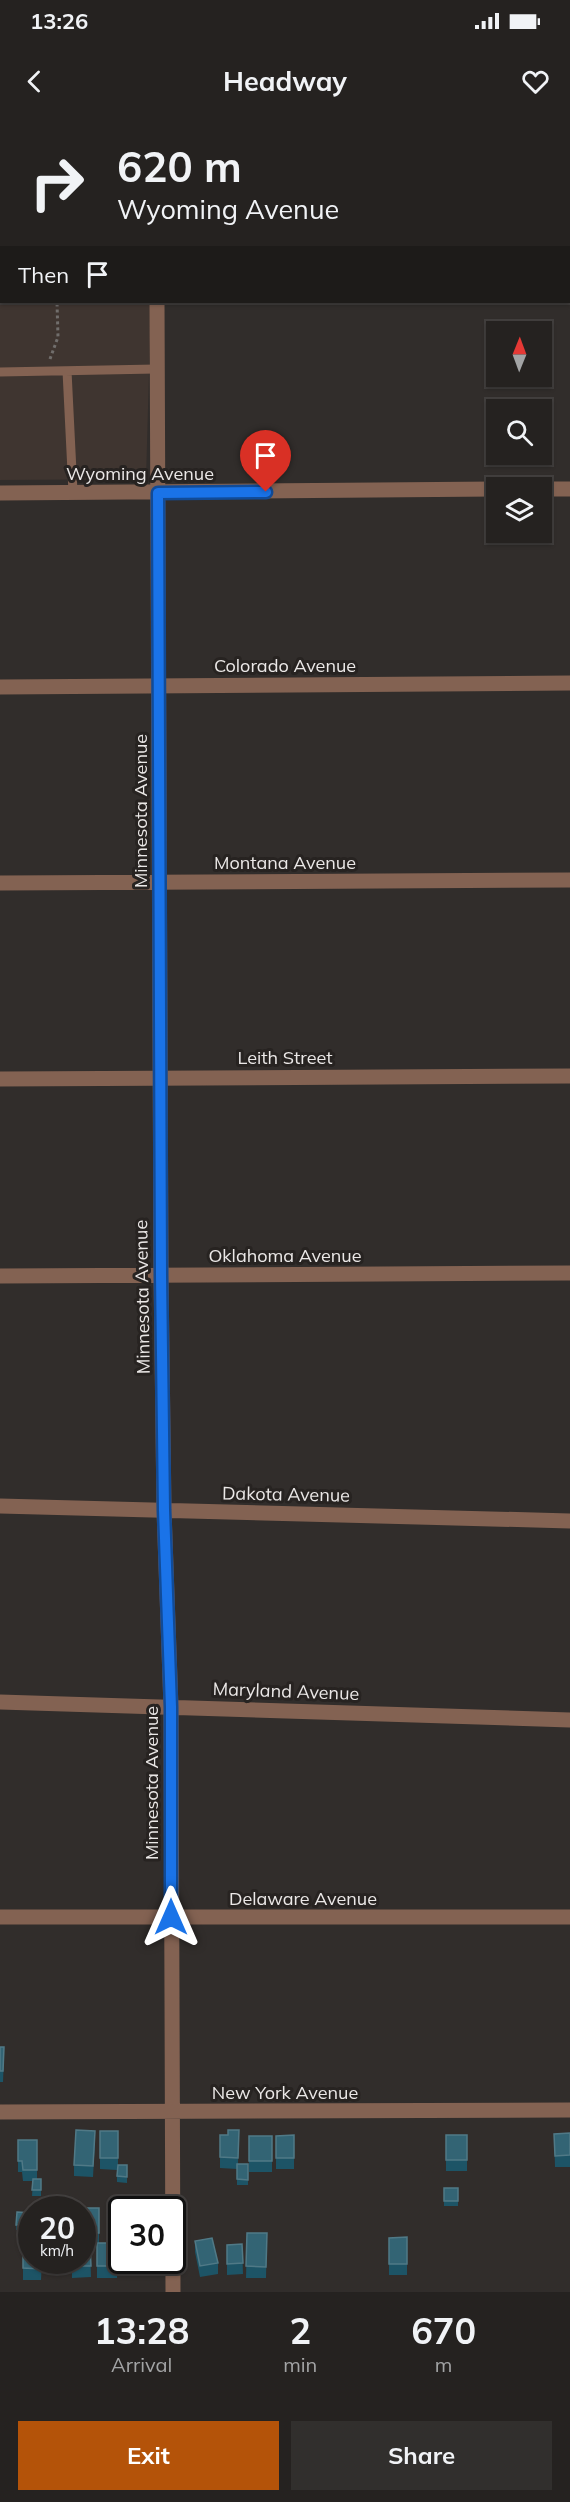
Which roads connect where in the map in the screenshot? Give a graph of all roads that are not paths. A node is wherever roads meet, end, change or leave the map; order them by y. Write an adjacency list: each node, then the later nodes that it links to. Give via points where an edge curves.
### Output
1 (157, 303): 2 (street, Minnesota Avenue)
2 (156, 369): 3 (lane); 10 (street, Minnesota Avenue)
3 (67, 371): 4 (lane); 8 (lane)
4 (0, 372)
5 (486, 489): 10 (street, Wyoming Avenue)
6 (552, 489): 7 (street)
7 (570, 489)
8 (74, 492): 9 (street, Wyoming Avenue); 10 (street, Wyoming Avenue)
9 (0, 493)
10 (158, 493): 12 (street, Minnesota Avenue)
11 (570, 683): 12 (street, Colorado Avenue)
12 (159, 685): 13 (street, Colorado Avenue); 15 (street, Minnesota Avenue)
13 (0, 687)
14 (570, 880): 15 (street, Montana Avenue)
15 (159, 882): 16 (street, Montana Avenue); 18 (street, Minnesota Avenue)
16 (0, 884)
17 (570, 1076): 18 (street, Leith Street)
18 (160, 1077): 19 (street, Leith Street); 21 (street, Minnesota Avenue)
19 (0, 1079)
20 (570, 1273): 21 (street, Oklahoma Avenue)
21 (161, 1275): 22 (street, Oklahoma Avenue); 24 (street, Minnesota Avenue)
22 (0, 1276)
23 (0, 1506): 24 (street, Dakota Avenue)
24 (164, 1510): 25 (street, Dakota Avenue); 27 (street, Minnesota Avenue)
25 (570, 1521)
26 (0, 1702): 27 (street, Maryland Avenue)
27 (171, 1707): 28 (street, Maryland Avenue); 30 (street, Minnesota Avenue)
28 (570, 1720)
29 (0, 1917): 30 (street, Delaware Avenue)
30 (171, 1917): 31 (street, Delaware Avenue); 33 (street, Minnesota Avenue)
31 (570, 1917)
32 (570, 2110): 33 (street, New York Avenue)
33 (172, 2111): 34 (street, New York Avenue); 35 (street, Minnesota Avenue)
34 (0, 2112)
35 (173, 2292)

